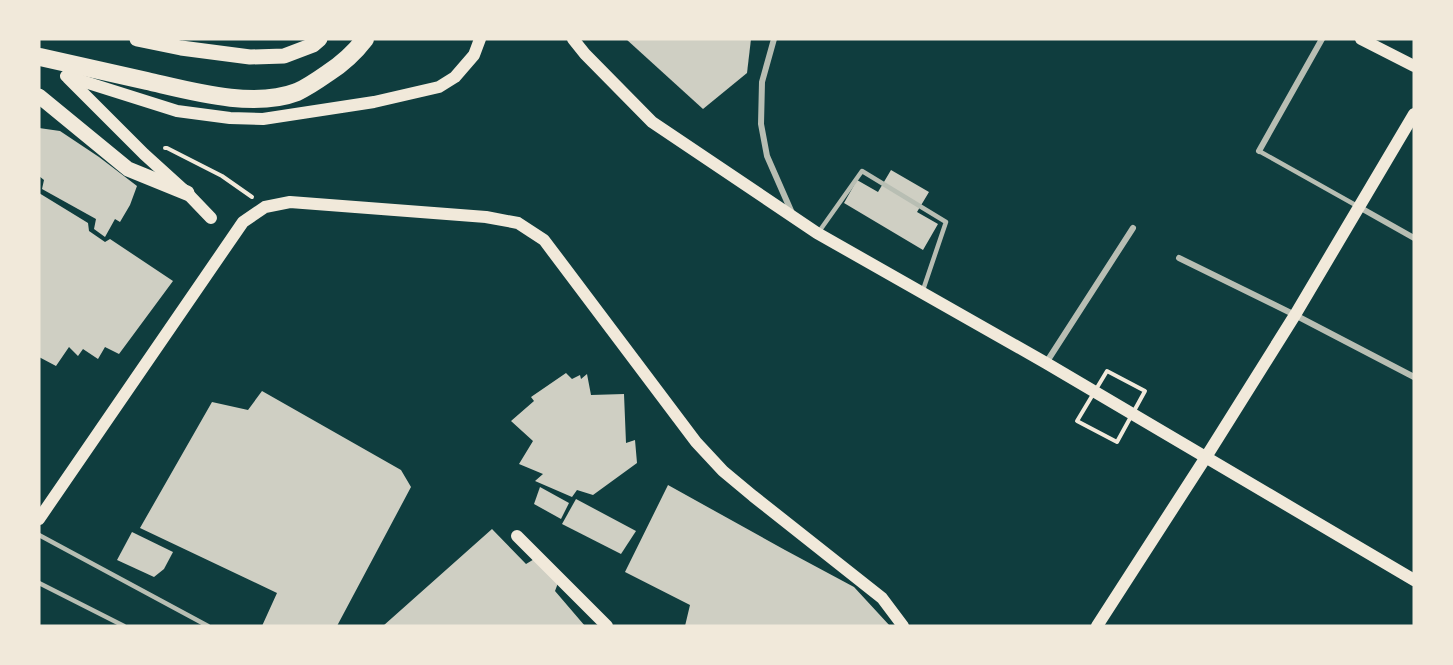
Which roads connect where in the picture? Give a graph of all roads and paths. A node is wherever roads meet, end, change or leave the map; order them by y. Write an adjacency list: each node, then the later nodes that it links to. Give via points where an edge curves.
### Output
1 (138, 39): 2 (main road, via 250,57 284,56)
2 (320, 39)
3 (365, 39): 9 (highway, via 339,66 296,92 277,97 202,94)
4 (480, 39): 11 (main road, via 474,55 455,77 439,87 374,102 263,119 177,111)
5 (573, 39): 20 (main road, via 652,122)
6 (774, 39): 20 (street, via 762,82 761,123 767,156)
7 (1322, 39): 14 (street)
8 (1361, 39): 10 (main road)
9 (39, 56): 11 (main road)
10 (1414, 66)
11 (66, 76): 15 (main road)
12 (39, 96): 16 (main road, via 128,169)
13 (1414, 114): 18 (main road)
14 (1258, 152): 18 (lane)
15 (144, 154): 16 (main road); 17 (path, via 166,148 222,176)
16 (187, 193): 19 (main road)
17 (265, 207): 34 (main road, via 243,222); 42 (main road, via 290,202 518,222 544,240 716,464 882,598)
18 (1359, 207): 23 (street); 26 (main road)
19 (211, 218)
20 (795, 219): 22 (main road)
21 (1134, 228): 27 (street)
22 (817, 233): 25 (main road); 25 (lane, via 862,171 946,222)
23 (1414, 238)
24 (1179, 258): 26 (street)
25 (922, 293): 27 (main road)
26 (1295, 315): 29 (street); 33 (main road)
27 (1046, 363): 33 (main road)
28 (1107, 371): 30 (path)
29 (1414, 377)
30 (1145, 391)
31 (1077, 421): 32 (path)
32 (1117, 442)
33 (1206, 456): 37 (main road); 43 (main road)
34 (39, 519)
35 (39, 534): 40 (lane)
36 (517, 536): 41 (main road)
37 (1414, 580)
38 (39, 583): 39 (lane)
39 (124, 626)
40 (208, 626)
41 (607, 626)
42 (903, 626)
43 (1097, 626)

